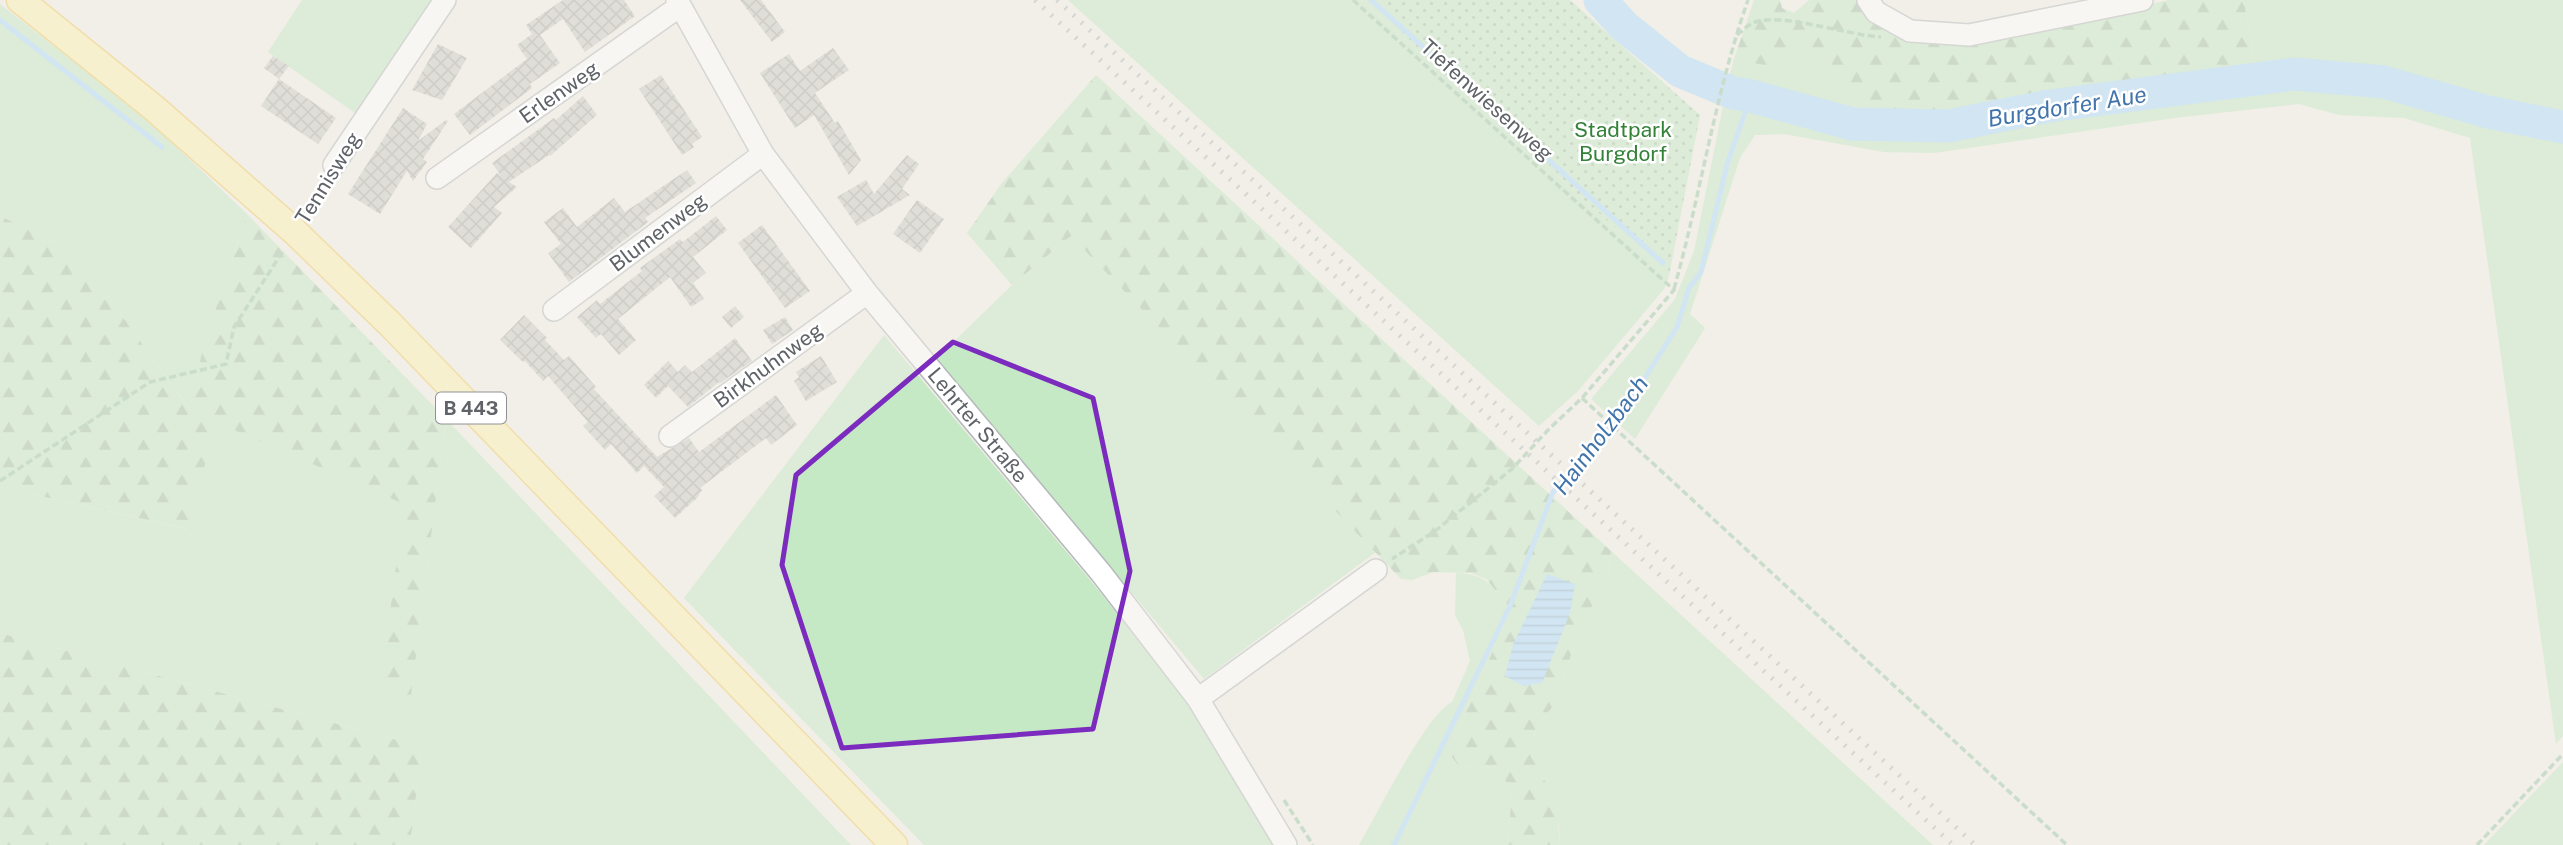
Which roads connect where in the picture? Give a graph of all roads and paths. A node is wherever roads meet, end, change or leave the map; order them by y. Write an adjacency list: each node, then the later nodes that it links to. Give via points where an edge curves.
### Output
1 (20, 0): 14 (main road, B 443, via 154,108)
2 (445, 0): 12 (street, Tennisweg)
3 (1353, 0): 15 (path, Tiefenwiesenweg)
4 (1748, 0): 10 (path)
5 (1868, 0): 9 (street, via 1876,12)
6 (2142, 0): 8 (street)
7 (679, 3): 11 (street, Lehrter Straße); 13 (street, Erlenweg)
8 (2090, 5): 9 (street, via 1969,35)
9 (1910, 31): 10 (path, via 1861,36 1774,19 1753,22)
10 (1735, 37): 15 (path)
11 (763, 153): 16 (street, Lehrter Straße); 17 (street, Blumenweg)
12 (334, 165): 14 (path, Tennisweg)
13 (437, 178)
14 (295, 232): 20 (path, Tennisweg, via 234,327 226,365 150,382); 24 (main road, B 443, via 390,324)
15 (1674, 290): 18 (path)
16 (867, 293): 19 (street, Birkhuhnweg); 22 (street, Lehrter Straße, via 1092,563)
17 (554, 310)
18 (1583, 398): 21 (path, via 1512,469 1435,531); 26 (path)
19 (670, 436)
20 (0, 481)
21 (1376, 570): 22 (street)
22 (1198, 699): 25 (street, Lehrter Straße)
23 (2563, 754): 27 (path)
24 (894, 845)
25 (1286, 845)
26 (2067, 845)
27 (2476, 845)

